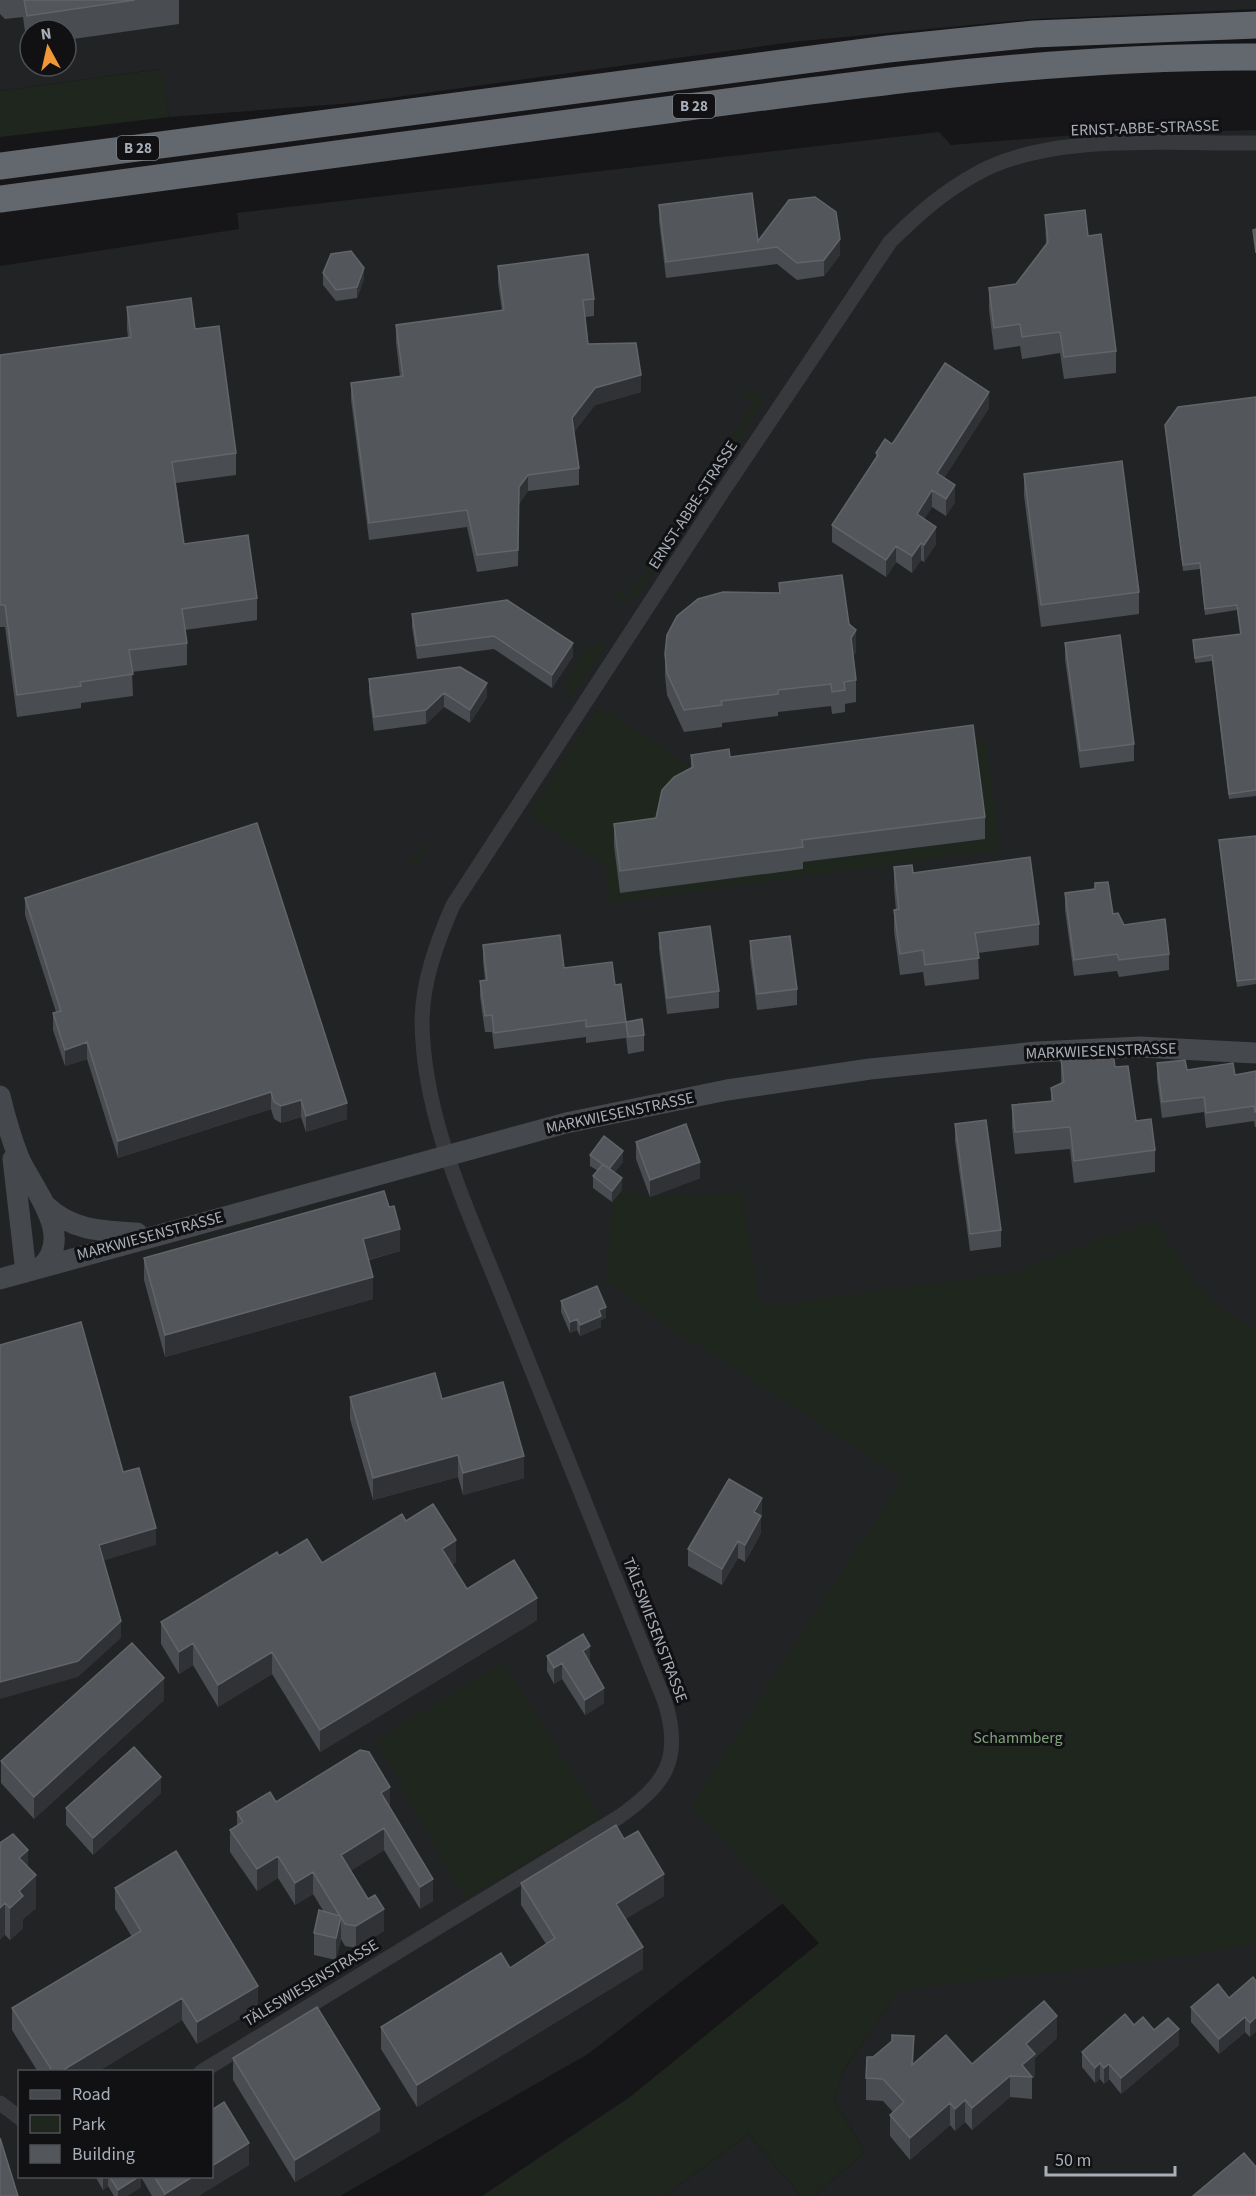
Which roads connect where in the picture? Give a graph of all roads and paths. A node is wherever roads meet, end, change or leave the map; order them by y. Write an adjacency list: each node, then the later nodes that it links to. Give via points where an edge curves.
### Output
1 (1256, 25): 4 (highway, B 28, via 1034,34 910,47)
2 (1256, 57): 5 (highway, B 28, via 1122,60 982,71)
3 (1256, 143): 9 (street, ERNST-ABBE-STRASSE, via 1079,145 1029,154 978,173 925,207 890,242 453,905 433,956 422,1021 429,1088)
4 (0, 166)
5 (0, 198)
6 (1256, 1053): 9 (street, MARKWIESENSTRASSE, via 1130,1047 870,1069 657,1104 566,1123)
7 (0, 1096): 8 (street)
8 (10, 1135): 10 (street); 12 (street)
9 (447, 1155): 11 (street, MARKWIESENSTRASSE); 14 (street, TÄLESWIESENSTRASSE, via 665,1702 672,1732 669,1761 653,1791 620,1817)
10 (46, 1206): 11 (street, via 82,1228); 12 (street, via 53,1249 47,1262)
11 (149, 1237): 12 (street, MARKWIESENSTRASSE)
12 (33, 1269): 13 (street, MARKWIESENSTRASSE)
13 (0, 1279)
14 (204, 2070)
15 (0, 2103): 16 (street)
16 (18, 2116)

